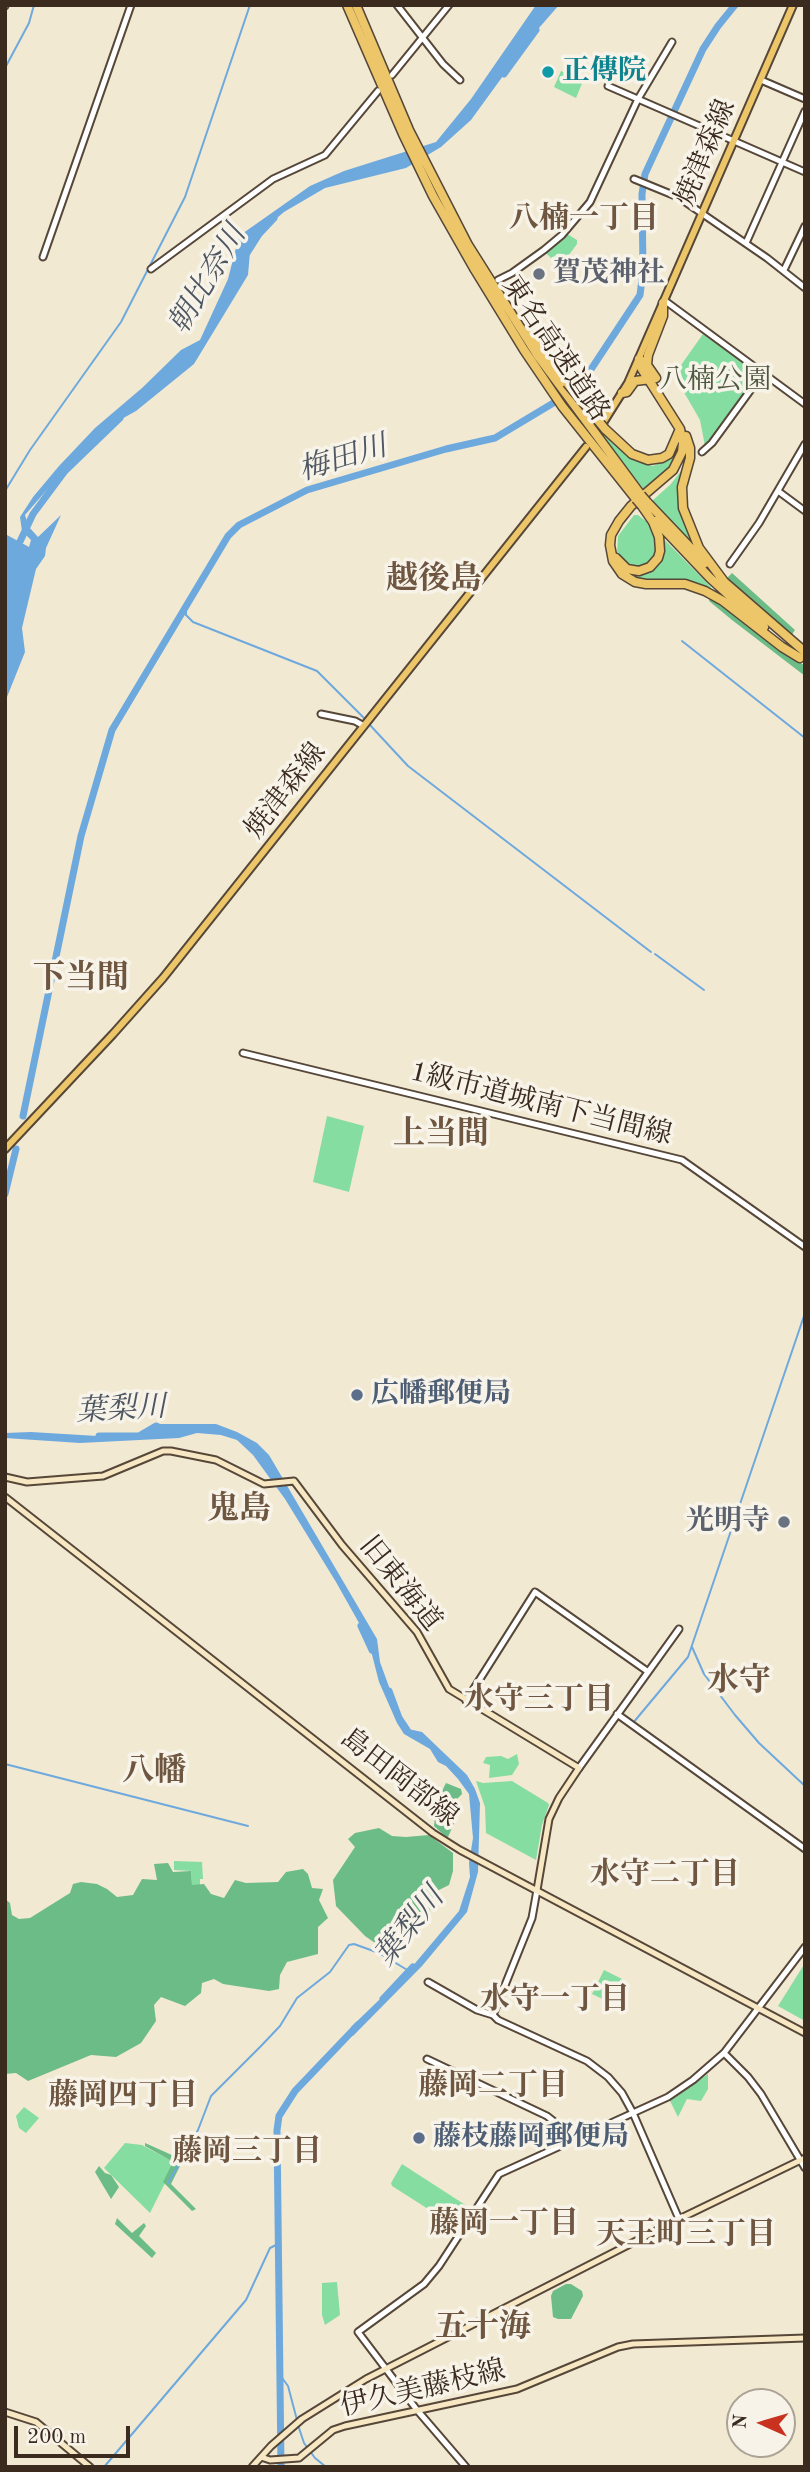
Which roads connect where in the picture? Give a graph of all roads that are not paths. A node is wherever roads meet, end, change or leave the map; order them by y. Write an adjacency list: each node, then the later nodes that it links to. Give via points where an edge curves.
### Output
1 (131, 5): 26 (street)
2 (347, 5): 17 (highway, 東名高速道路)
3 (356, 5): 17 (highway, 東名高速道路)
4 (397, 5): 7 (street)
5 (449, 5): 7 (street)
6 (793, 5): 11 (main road, 焼津森線)
7 (422, 37): 9 (street); 10 (street)
8 (672, 42): 14 (street)
9 (392, 75)
10 (460, 80)
11 (761, 80): 15 (street); 18 (main road, 焼津森線)
12 (608, 86): 14 (street)
13 (379, 91): 27 (street, via 325,155 273,179)
14 (638, 99): 18 (street); 29 (street, via 603,178 583,210 544,250)
15 (805, 99)
16 (805, 111): 19 (street)
17 (406, 132): 21 (highway, 東名高速道路)
18 (734, 141): 19 (street); 23 (main road, 焼津森線)
19 (783, 162): 20 (street); 25 (street)
20 (805, 172)
21 (427, 175): 36 (highway, 東名高速道路); 36 (highway, 東名高速道路, via 495,304)
22 (636, 180): 23 (street)
23 (703, 213): 25 (street); 31 (main road, 焼津森線)
24 (805, 226): 28 (street)
25 (746, 243): 28 (street)
26 (43, 257)
27 (151, 269)
28 (784, 271): 30 (street)
29 (498, 280)
30 (805, 288)
31 (664, 301): 32 (main road, 焼津森線); 33 (highway); 34 (street)
32 (639, 359): 33 (highway); 35 (highway); 37 (main road, 焼津森線)
33 (647, 365): 40 (highway)
34 (763, 373): 38 (street); 43 (street)
35 (650, 379): 37 (highway, via 635,380); 40 (highway)
36 (558, 385): 39 (highway, bridge); 45 (highway, 東名高速道路, via 566,404)
37 (622, 393): 39 (main road, 焼津森線)
38 (805, 404)
39 (602, 429): 40 (highway, via 632,454 655,460 669,454)
40 (682, 430): 45 (highway, via 686,448 679,467 630,513 616,535 616,557 633,571 650,567 660,551 656,529); 48 (highway, via 690,448 682,487 686,518 699,548); 49 (highway, via 682,452 673,470 631,506 614,529 613,561 635,582 685,584 705,591)
41 (805, 444): 44 (street)
42 (586, 447): 51 (main road, 焼津森線)
43 (702, 452)
44 (778, 491): 46 (street); 47 (street)
45 (642, 500): 48 (highway, 東名高速道路); 49 (highway, 東名高速道路, via 730,598)
46 (805, 511)
47 (730, 564)
48 (725, 583): 49 (highway, 東名高速道路)
49 (803, 657)
50 (321, 714): 51 (street)
51 (364, 726): 53 (main road, 焼津森線, via 163,978)
52 (243, 1053): 54 (street, 1級市道城南下当間線, via 682,1160)
53 (5, 1149)
54 (805, 1247)
55 (5, 1476): 59 (main road, 旧東海道, via 27,1482 103,1476 173,1451 210,1458 264,1484 294,1481 412,1626 450,1690)
56 (5, 1497): 63 (main road, 島田岡部線, via 433,1833)
57 (679, 1629): 58 (street)
58 (647, 1671): 59 (street, via 535,1592); 60 (street)
59 (466, 1701): 61 (main road, 旧東海道)
60 (617, 1714): 61 (street); 62 (street)
61 (579, 1768): 63 (main road, via 555,1805)
62 (805, 1849)
63 (537, 1889): 66 (main road, 島田岡部線); 67 (street, via 532,1918)
64 (805, 1947): 66 (street)
65 (428, 1982): 67 (street)
66 (759, 2008): 68 (main road, 島田岡部線); 69 (street)
67 (493, 2015): 71 (street, via 600,2070)
68 (805, 2034)
69 (724, 2053): 71 (street, via 686,2086); 73 (street, via 761,2094)
70 (427, 2059): 72 (street, via 547,2116 561,2127)
71 (633, 2113): 72 (street); 75 (street)
72 (569, 2142): 77 (street, via 499,2174 424,2284 358,2332)
73 (802, 2159): 74 (street); 75 (main road, 伊久美藤枝線)
74 (805, 2168)
75 (679, 2219): 77 (main road, 伊久美藤枝線)
76 (805, 2338): 78 (main road, 伊久美藤枝線, via 633,2344 517,2389)
77 (385, 2369): 78 (street); 80 (main road, 伊久美藤枝線, via 302,2419)
78 (417, 2410): 80 (main road, 伊久美藤枝線, via 337,2428 292,2460); 83 (street)
79 (5, 2413): 81 (main road, via 35,2424)
80 (261, 2457): 82 (main road, 伊久美藤枝線)
81 (88, 2467)
82 (252, 2467)
83 (466, 2467)

